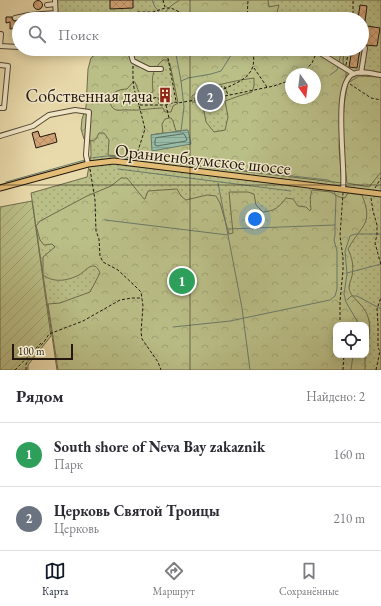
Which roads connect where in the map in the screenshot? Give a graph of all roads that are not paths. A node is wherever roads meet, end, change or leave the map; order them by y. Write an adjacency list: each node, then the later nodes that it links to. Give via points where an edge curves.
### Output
1 (55, 2): 2 (street); 3 (street)
2 (47, 5)
3 (56, 12)
4 (1, 34): 5 (street)
5 (0, 46): 6 (street)
6 (12, 46)
7 (132, 56): 11 (street, via 133,61 149,68)
8 (325, 56): 13 (street)
9 (363, 56): 12 (street)
10 (0, 65): 15 (street, via 8,66 4,108)
11 (161, 69)
12 (361, 73): 13 (street); 14 (street)
13 (354, 74): 19 (street, via 347,81 342,100)
14 (381, 75)
15 (0, 108)
16 (0, 136): 17 (street, via 33,126 49,115 75,110 89,112 86,155)
17 (88, 164): 18 (main road, Ораниенбаумское шоссе); 19 (main road, Ораниенбаумское шоссе, via 114,161)
18 (0, 188)
19 (343, 189): 20 (main road, Ораниенбаумское шоссе)
20 (381, 194)

